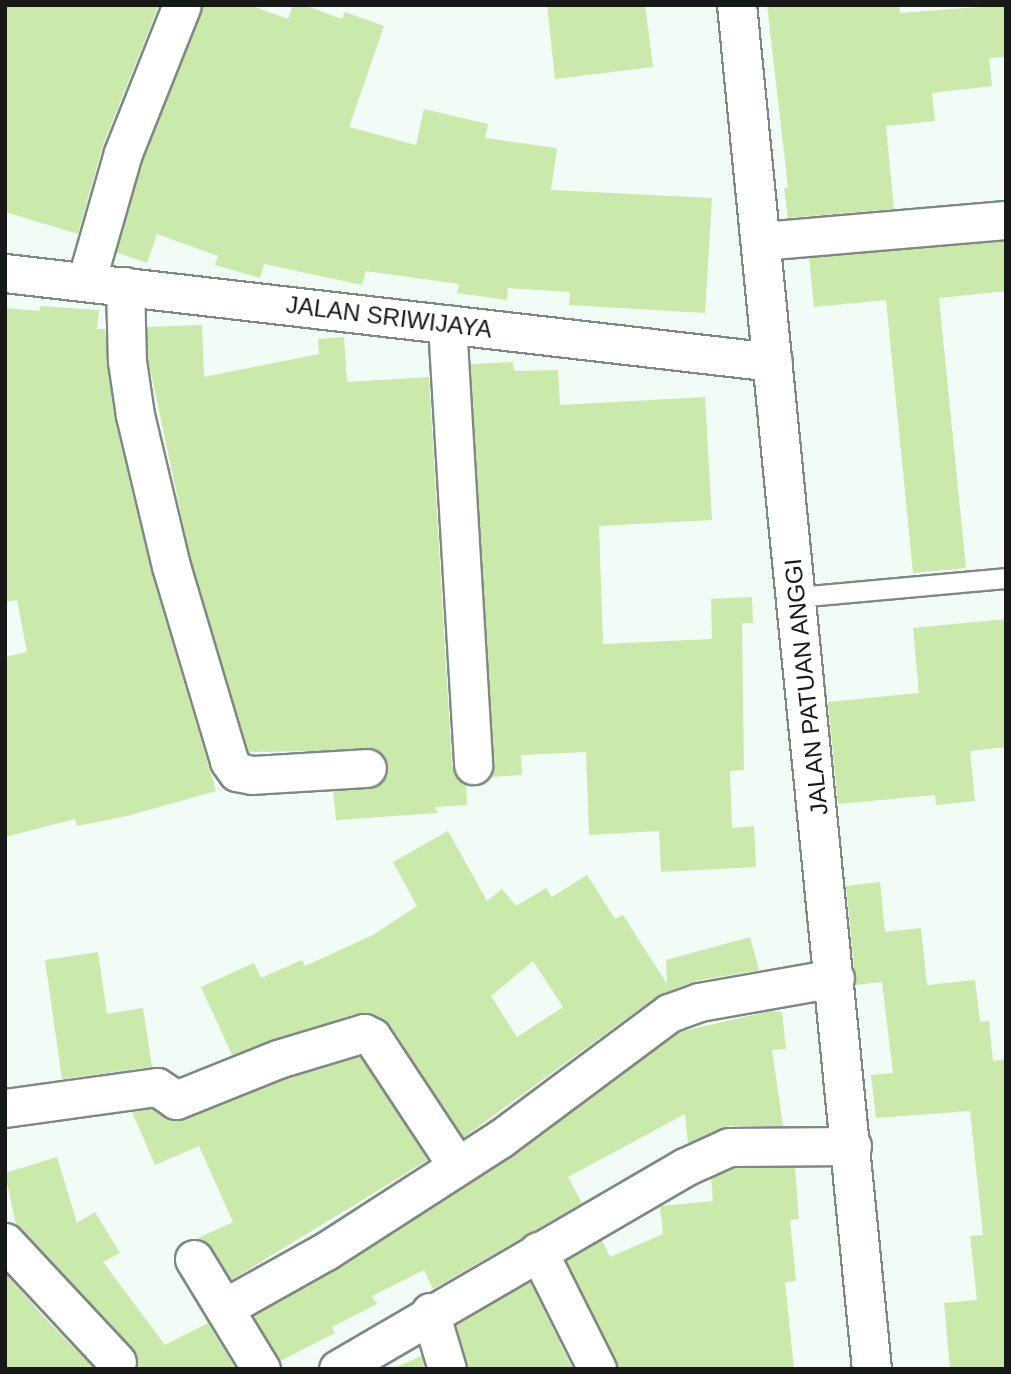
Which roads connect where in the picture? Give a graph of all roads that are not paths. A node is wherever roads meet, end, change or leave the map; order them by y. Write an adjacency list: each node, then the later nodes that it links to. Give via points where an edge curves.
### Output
1 (182, 5): 6 (street, via 123,153)
2 (737, 5): 4 (street, JALAN PATUAN ANGGI)
3 (1006, 220): 4 (street)
4 (761, 241): 9 (street, JALAN PATUAN ANGGI)
5 (5, 272): 6 (street, JALAN SRIWIJAYA)
6 (86, 282): 7 (street, JALAN SRIWIJAYA)
7 (125, 286): 8 (street, JALAN SRIWIJAYA); 13 (street, via 127,361 135,415 171,566 229,761 237,772 252,775)
8 (447, 324): 9 (street, JALAN SRIWIJAYA); 12 (street)
9 (774, 362): 11 (street, JALAN PATUAN ANGGI)
10 (1006, 578): 11 (lane)
11 (797, 597): 14 (street, JALAN PATUAN ANGGI)
12 (473, 765)
13 (367, 768)
14 (835, 978): 16 (street, JALAN PATUAN ANGGI); 17 (street, via 679,1008 557,1101)
15 (5, 1108): 17 (street, via 157,1087 176,1100 278,1059 364,1033 372,1037)
16 (852, 1146): 19 (street, via 729,1147); 28 (street, JALAN PATUAN ANGGI)
17 (457, 1166): 21 (street, via 326,1251)
18 (5, 1242): 23 (street)
19 (538, 1251): 22 (street); 27 (street)
20 (194, 1259): 21 (street)
21 (224, 1308): 24 (street)
22 (430, 1312): 25 (street); 26 (street)
23 (117, 1362)
24 (261, 1369)
25 (338, 1369)
26 (447, 1369)
27 (597, 1369)
28 (872, 1369)

